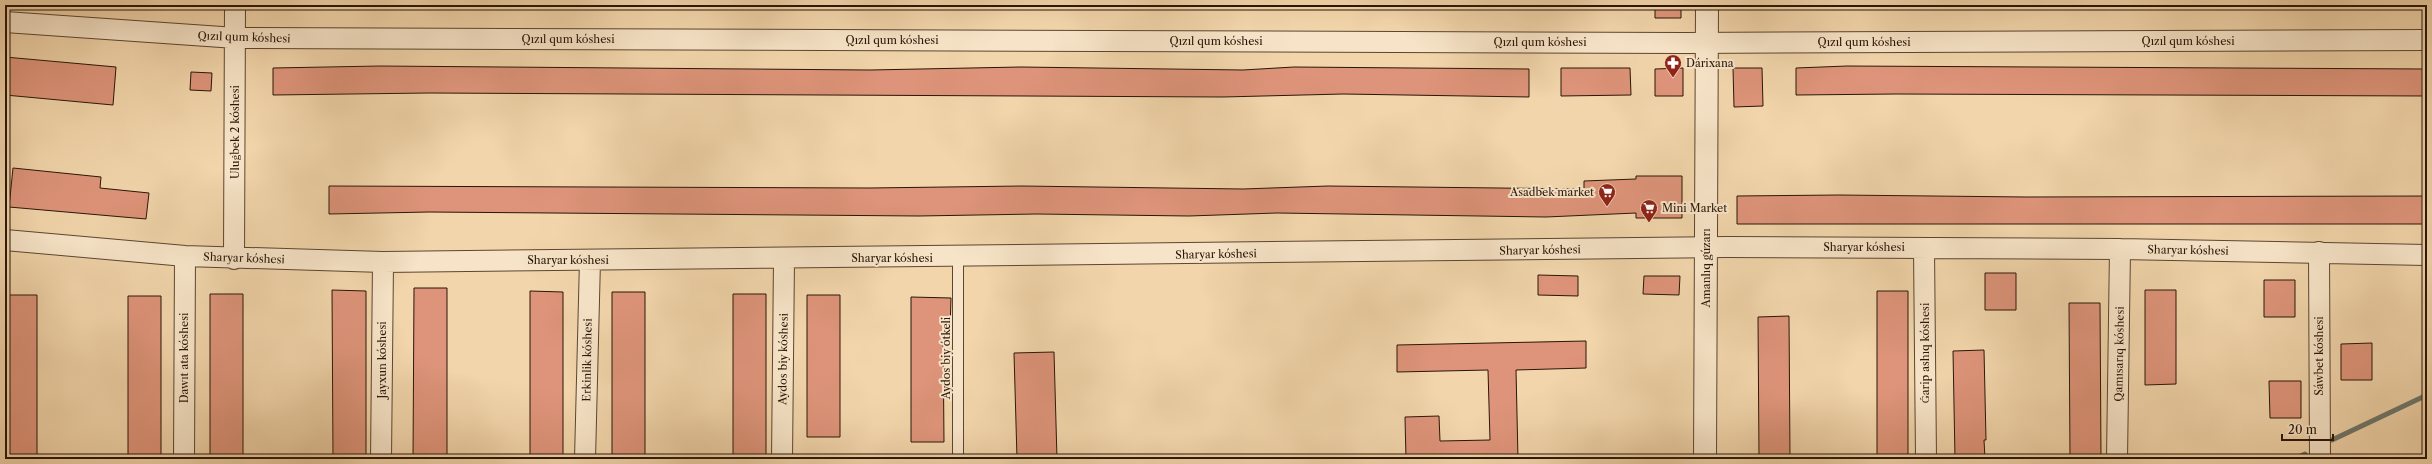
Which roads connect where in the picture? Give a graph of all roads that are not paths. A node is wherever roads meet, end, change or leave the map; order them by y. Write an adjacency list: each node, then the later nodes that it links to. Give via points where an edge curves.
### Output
1 (235, 5): 4 (street, Uluǵbek 2 kóshesi)
2 (1707, 5): 6 (street, Amanlıq gúzarı)
3 (5, 22): 4 (street, Qızıl qum kóshesi)
4 (236, 38): 6 (street, Qızıl qum kóshesi); 16 (street, Uluǵbek 2 kóshesi)
5 (2427, 40): 6 (street, Qızıl qum kóshesi)
6 (1708, 43): 8 (street, Amanlıq gúzarı)
7 (5, 240): 13 (street, Sharyar kóshesi)
8 (1706, 248): 9 (street, Sharyar kóshesi); 14 (street, Sharyar kóshesi); 24 (street, Amanlıq gúzarı)
9 (1924, 248): 10 (street, Sharyar kóshesi); 25 (street, Ǵarip ashıq kóshesi)
10 (2120, 249): 11 (street, Sharyar kóshesi); 26 (street, Qamısarıq kóshesi)
11 (2318, 252): 12 (street, Sharyar kóshesi); 27 (street, Sáwbet kóshesi)
12 (2427, 255)
13 (185, 256): 16 (street, Sharyar kóshesi); 19 (street, Dawıt ata kóshesi)
14 (958, 257): 15 (street, Sharyar kóshesi); 23 (lane, Aydos biy ótkeli)
15 (784, 258): 17 (street, Sharyar kóshesi); 22 (street, Aydos biy kóshesi)
16 (234, 259): 18 (street, Sharyar kóshesi)
17 (590, 260): 18 (street, Sharyar kóshesi); 21 (street, Erkinlik kóshesi)
18 (383, 262): 20 (street, Jayxun kóshesi)
19 (184, 459)
20 (381, 459)
21 (585, 459)
22 (782, 459)
23 (958, 459)
24 (1705, 459)
25 (1926, 459)
26 (2117, 459)
27 (2320, 459)

